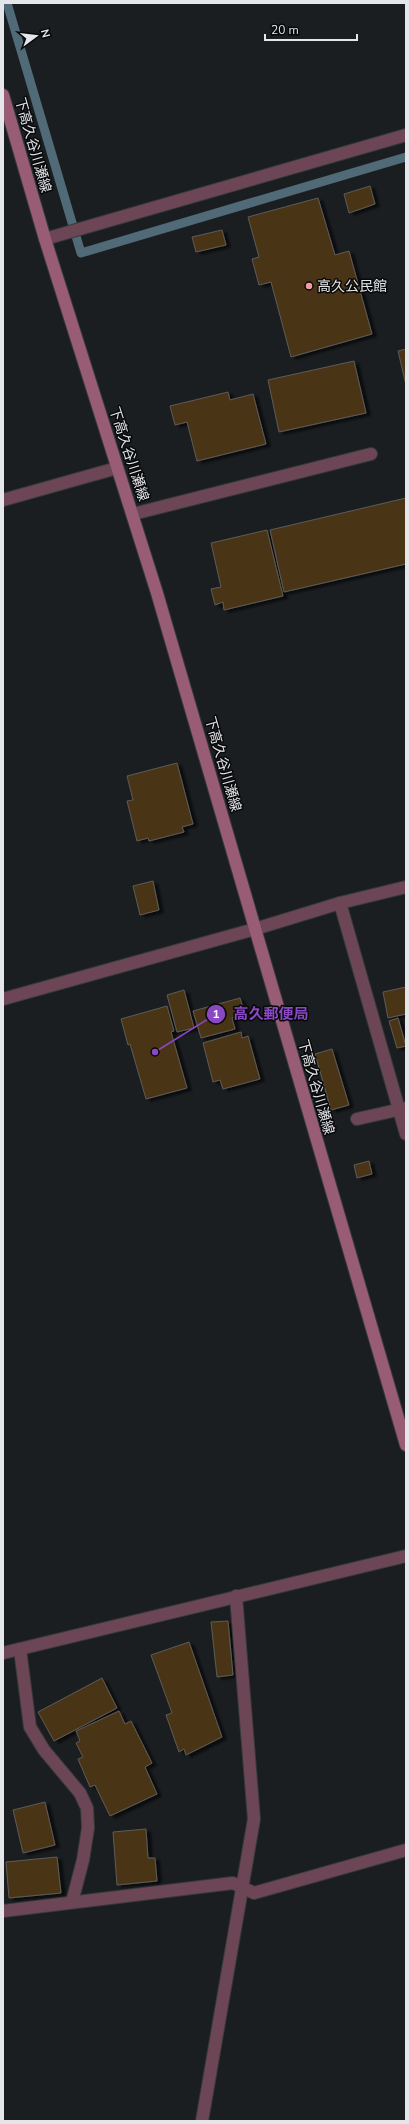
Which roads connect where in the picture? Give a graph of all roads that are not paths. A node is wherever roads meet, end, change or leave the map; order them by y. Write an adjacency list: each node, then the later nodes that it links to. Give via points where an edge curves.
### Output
1 (3, 95): 3 (main road, 下高久谷川瀬線)
2 (406, 135): 3 (street)
3 (45, 239): 5 (main road, 下高久谷川瀬線)
4 (371, 454): 7 (street)
5 (117, 468): 6 (street); 7 (main road, 下高久谷川瀬線)
6 (3, 500)
7 (133, 514): 10 (main road, 下高久谷川瀬線)
8 (406, 886): 9 (street)
9 (340, 903): 10 (street); 12 (street)
10 (255, 929): 11 (street); 15 (main road, 下高久谷川瀬線)
11 (3, 999)
12 (402, 1109): 13 (street); 14 (street)
13 (357, 1119)
14 (406, 1134)
15 (406, 1445)
16 (406, 1556): 17 (street)
17 (236, 1596): 18 (street); 21 (street, via 254,1819)
18 (20, 1649): 19 (street); 22 (street, via 30,1727 44,1750 80,1793 86,1808 88,1828)
19 (3, 1653)
20 (406, 1850): 21 (street, via 254,1894)
21 (243, 1889): 22 (street, via 233,1883); 24 (street)
22 (72, 1902): 23 (street)
23 (3, 1911)
24 (202, 2121)

